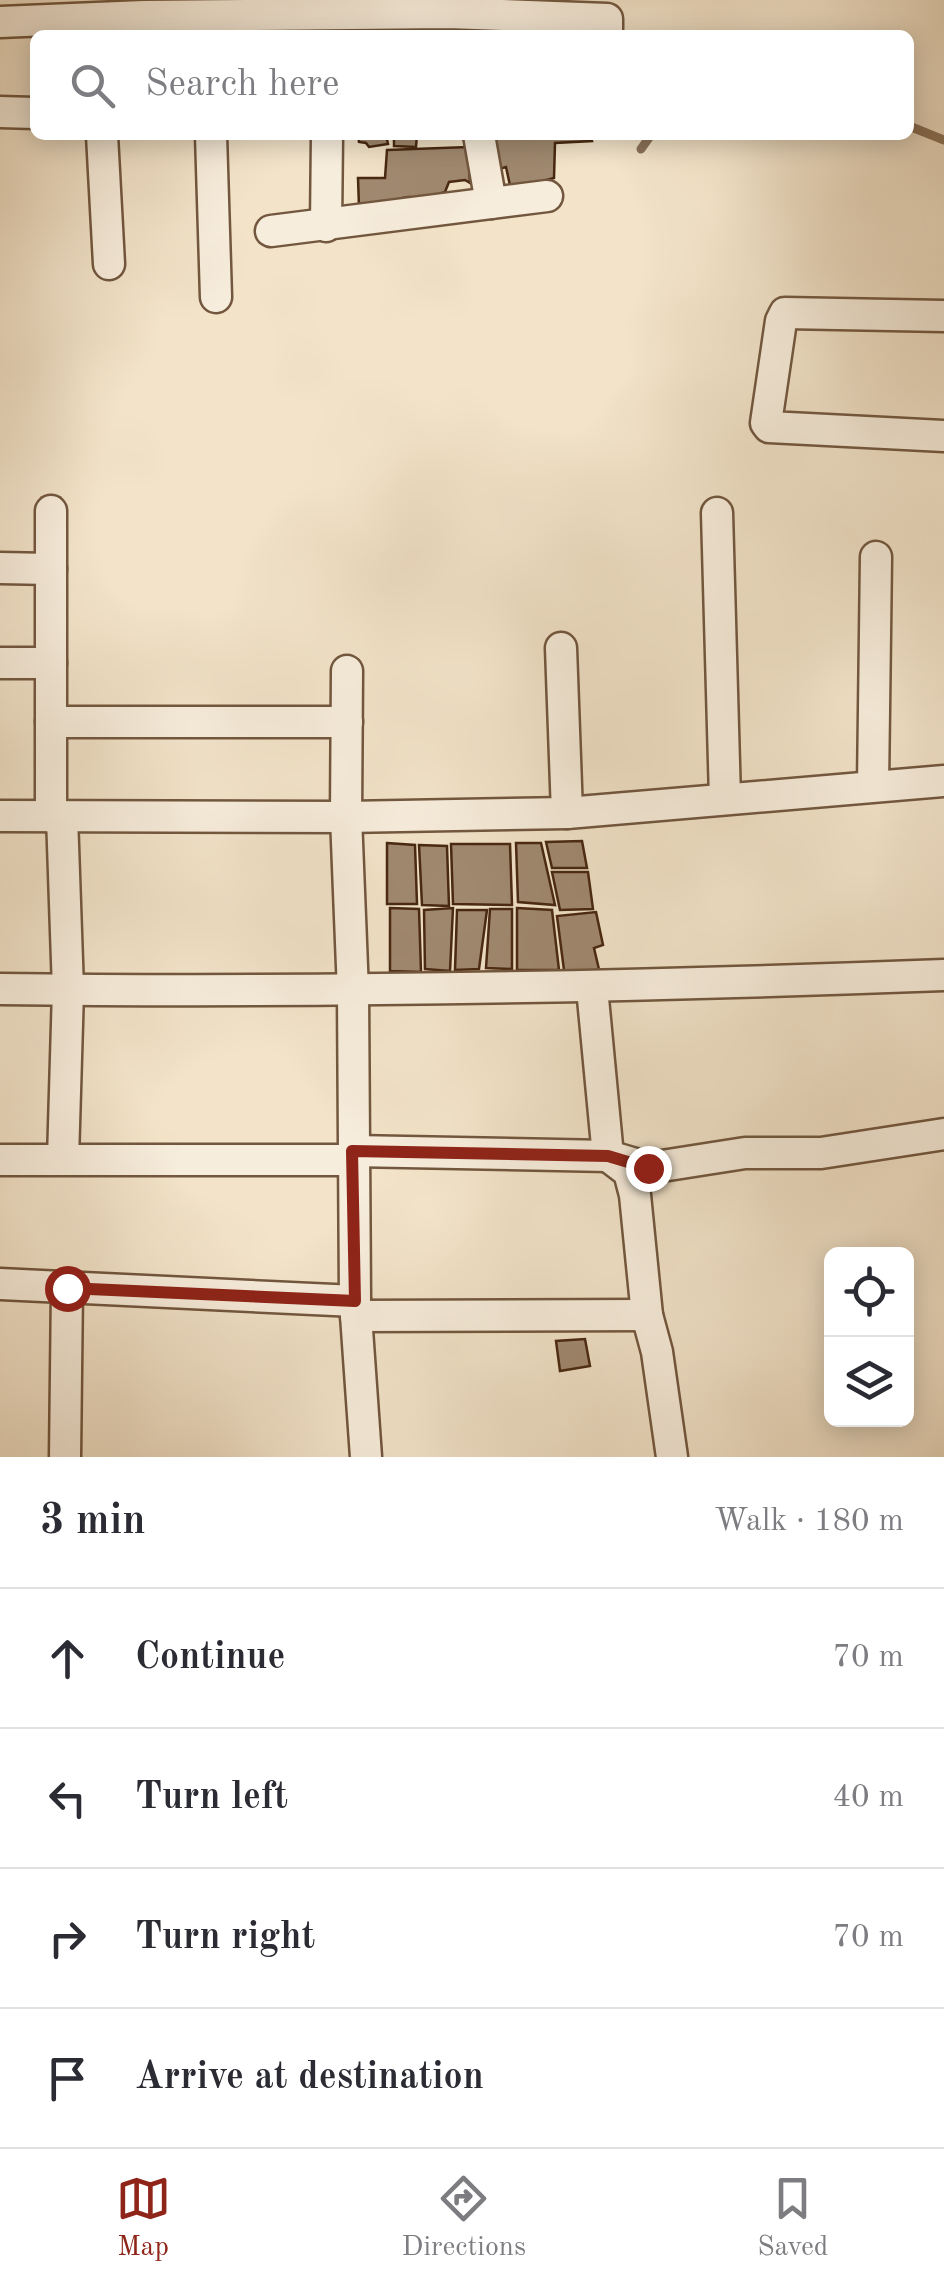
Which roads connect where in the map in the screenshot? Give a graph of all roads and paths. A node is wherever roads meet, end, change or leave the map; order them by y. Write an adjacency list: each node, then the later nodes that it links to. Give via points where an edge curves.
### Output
1 (282, 7): 5 (street); 7 (street)
2 (411, 7): 5 (street); 6 (street)
3 (106, 18): 4 (street); 7 (street)
4 (0, 22)
5 (328, 24)
6 (452, 24): 8 (street, via 607,19)
7 (208, 25)
8 (607, 30)
9 (0, 112): 10 (street)
10 (30, 113)
11 (102, 140): 19 (street)
12 (211, 140): 20 (street)
13 (327, 140): 17 (street)
14 (480, 140): 16 (street)
15 (547, 196): 16 (street)
16 (490, 204): 17 (street)
17 (326, 226): 18 (street)
18 (272, 231)
19 (109, 264)
20 (216, 297)
21 (944, 316): 22 (street, via 786,313 766,418 769,427)
22 (944, 436)
23 (50, 511): 27 (street)
24 (718, 513): 36 (street)
25 (876, 556): 35 (street)
26 (0, 568): 27 (street)
27 (51, 570): 30 (street)
28 (560, 648): 37 (street)
29 (0, 663): 30 (street)
30 (51, 663): 32 (street)
31 (348, 671): 33 (street)
32 (51, 722): 33 (street); 39 (street)
33 (348, 722): 40 (street)
34 (944, 781): 35 (street)
35 (873, 786): 36 (street)
36 (725, 799): 37 (street)
37 (567, 813): 40 (street)
38 (0, 816): 39 (street)
39 (57, 816): 40 (street); 44 (street)
40 (346, 817): 45 (street)
41 (944, 975): 42 (street)
42 (592, 988): 45 (street); 48 (street)
43 (0, 989): 44 (street)
44 (68, 990): 45 (street); 49 (street)
45 (352, 992): 47 (street)
46 (944, 1134): 48 (street, via 648,1168)
47 (353, 1156): 48 (street); 49 (street); 53 (street)
48 (608, 1156): 54 (street, via 629,1172 635,1195)
49 (63, 1158): 50 (street)
50 (0, 1160)
51 (0, 1284): 52 (street)
52 (67, 1288): 53 (street); 55 (street)
53 (355, 1308): 54 (street); 56 (street)
54 (647, 1315): 57 (street)
55 (65, 1457)
56 (366, 1457)
57 (672, 1457)

